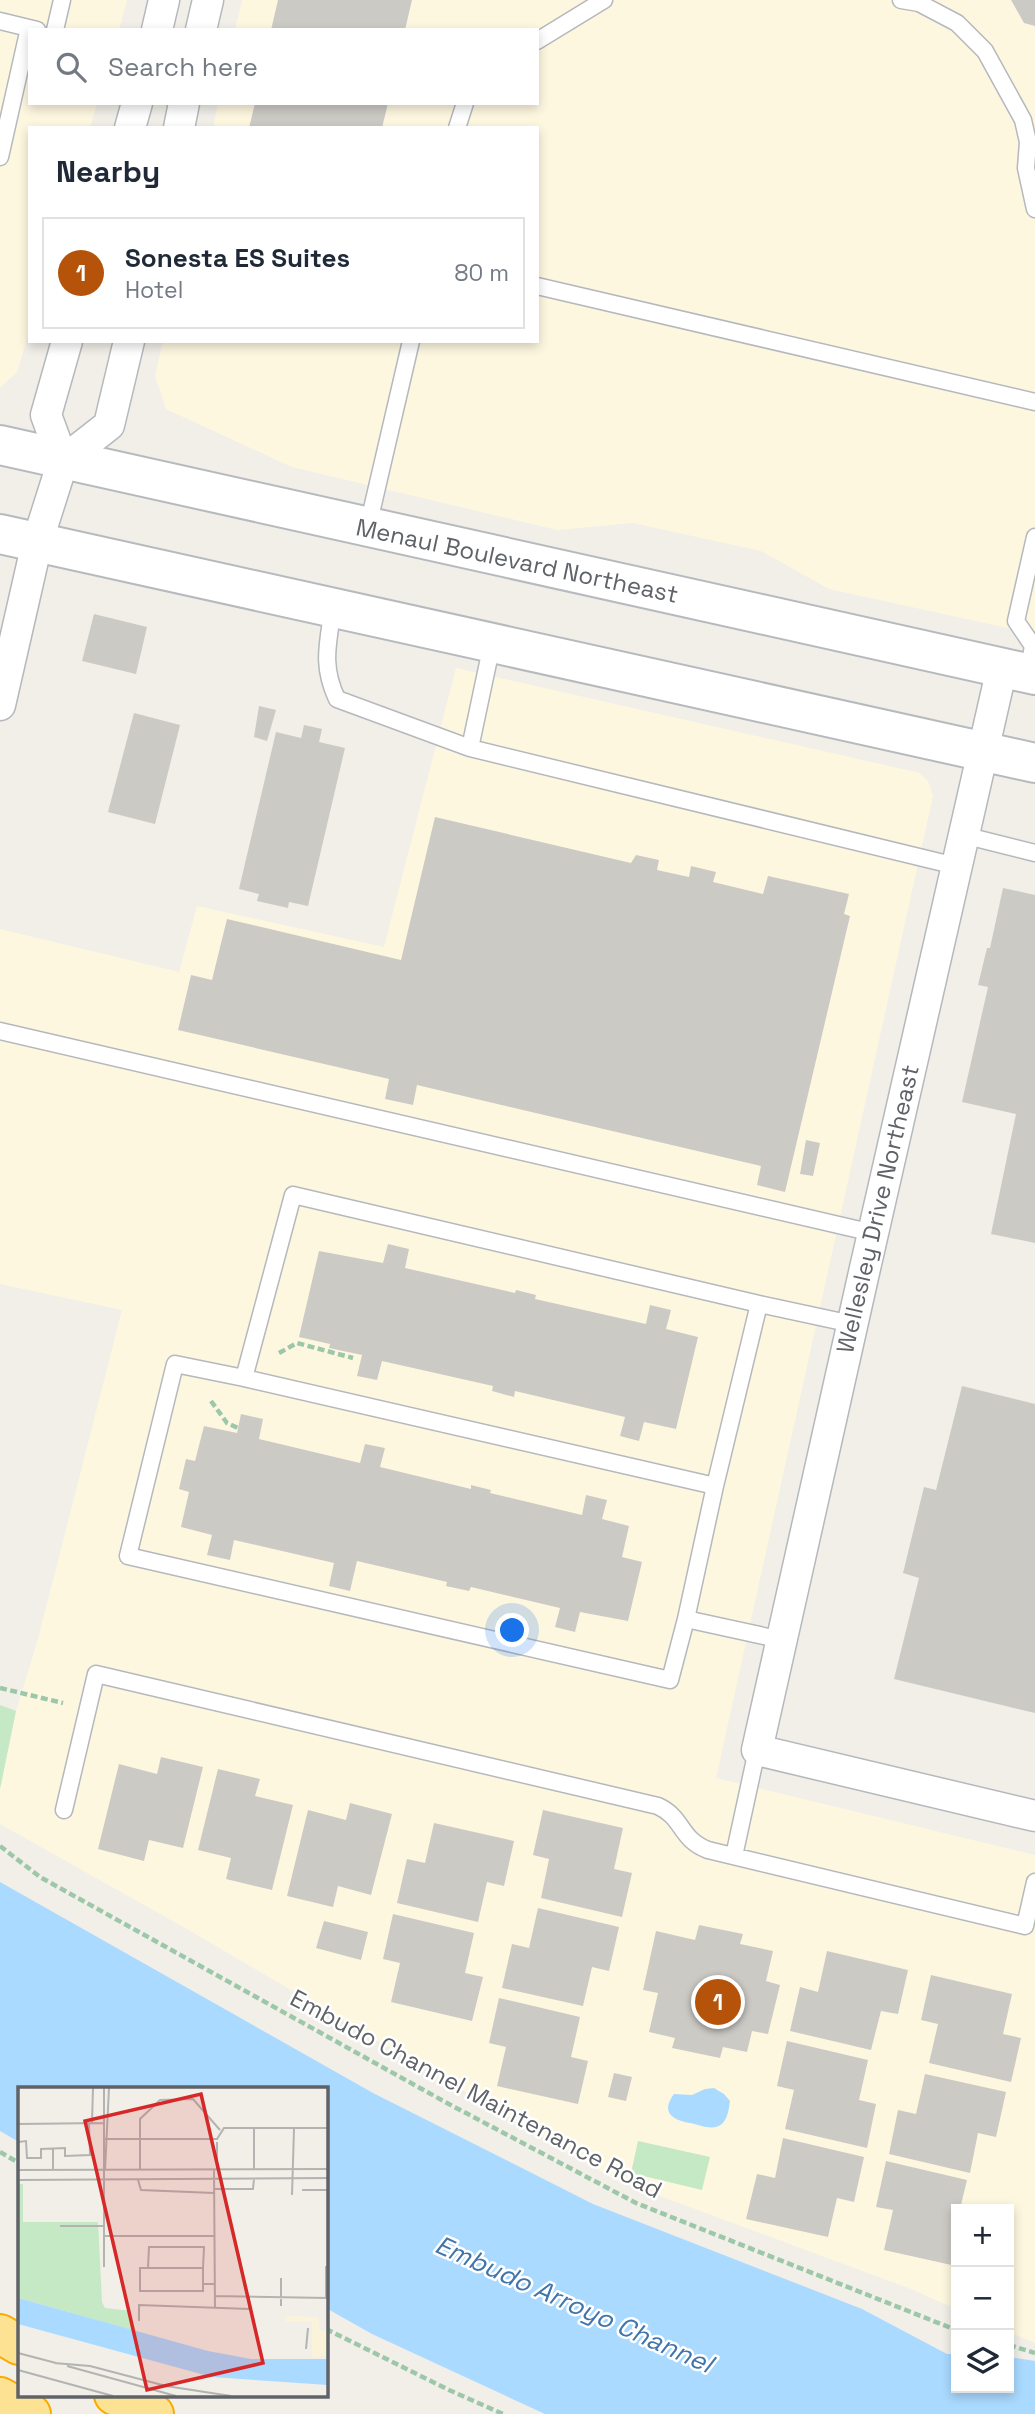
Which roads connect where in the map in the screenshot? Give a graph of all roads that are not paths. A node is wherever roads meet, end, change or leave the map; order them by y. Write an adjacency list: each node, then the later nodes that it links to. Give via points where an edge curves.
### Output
1 (62, 0): 8 (lane)
2 (164, 0): 9 (street)
3 (208, 0): 10 (street)
4 (604, 0): 11 (lane)
5 (901, 0): 20 (lane, via 919,3 957,23 985,51 1023,120)
6 (0, 21): 7 (lane)
7 (29, 28)
8 (55, 28)
9 (157, 28)
10 (201, 28)
11 (539, 40)
12 (28, 48): 19 (lane)
13 (136, 105): 16 (street)
14 (184, 105): 17 (street)
15 (464, 105): 18 (lane)
16 (131, 126)
17 (179, 126)
18 (458, 126)
19 (0, 157)
20 (1035, 209)
21 (539, 286): 25 (lane)
22 (66, 343): 27 (street, via 46,415)
23 (130, 343): 27 (street, via 109,425)
24 (411, 343): 28 (lane)
25 (1035, 402)
26 (0, 446): 27 (main road, Menaul Boulevard Northeast)
27 (63, 461): 28 (main road, Menaul Boulevard Northeast); 31 (street)
28 (368, 528): 34 (main road, Menaul Boulevard Northeast)
29 (0, 534): 31 (main road)
30 (1035, 537): 34 (lane, via 1017,621)
31 (37, 543): 32 (main road); 35 (street)
32 (333, 608): 33 (main road); 36 (lane, via 326,659 328,680 337,699)
33 (492, 643): 36 (lane); 37 (main road)
34 (1027, 661): 37 (street, Wellesley Drive Northeast)
35 (0, 705)
36 (470, 748): 41 (lane)
37 (982, 752): 38 (main road); 39 (street, Wellesley Drive Northeast)
38 (1035, 763)
39 (963, 835): 40 (lane); 41 (street, Wellesley Drive Northeast)
40 (1035, 852)
41 (956, 866): 43 (street, Wellesley Drive Northeast)
42 (0, 1031): 43 (lane)
43 (873, 1233): 45 (street, Wellesley Drive Northeast)
44 (760, 1304): 45 (lane); 46 (lane, via 293,1195); 47 (lane)
45 (852, 1324): 49 (street, Wellesley Drive Northeast)
46 (244, 1378): 47 (lane); 48 (lane, via 175,1364 128,1556 670,1681)
47 (715, 1486): 48 (lane)
48 (686, 1619): 49 (lane)
49 (782, 1640): 50 (street, Wellesley Drive Northeast)
50 (757, 1750): 52 (street); 53 (lane)
51 (64, 1810): 53 (lane, via 96,1674 658,1806 671,1812 696,1845)
52 (1035, 1816)
53 (734, 1856): 54 (lane, via 1025,1926)
54 (1035, 1882)
55 (0, 2334): 56 (highway)
56 (18, 2344)
57 (116, 2396): 60 (highway)
58 (0, 2397): 59 (highway)
59 (31, 2414)
60 (154, 2414)

